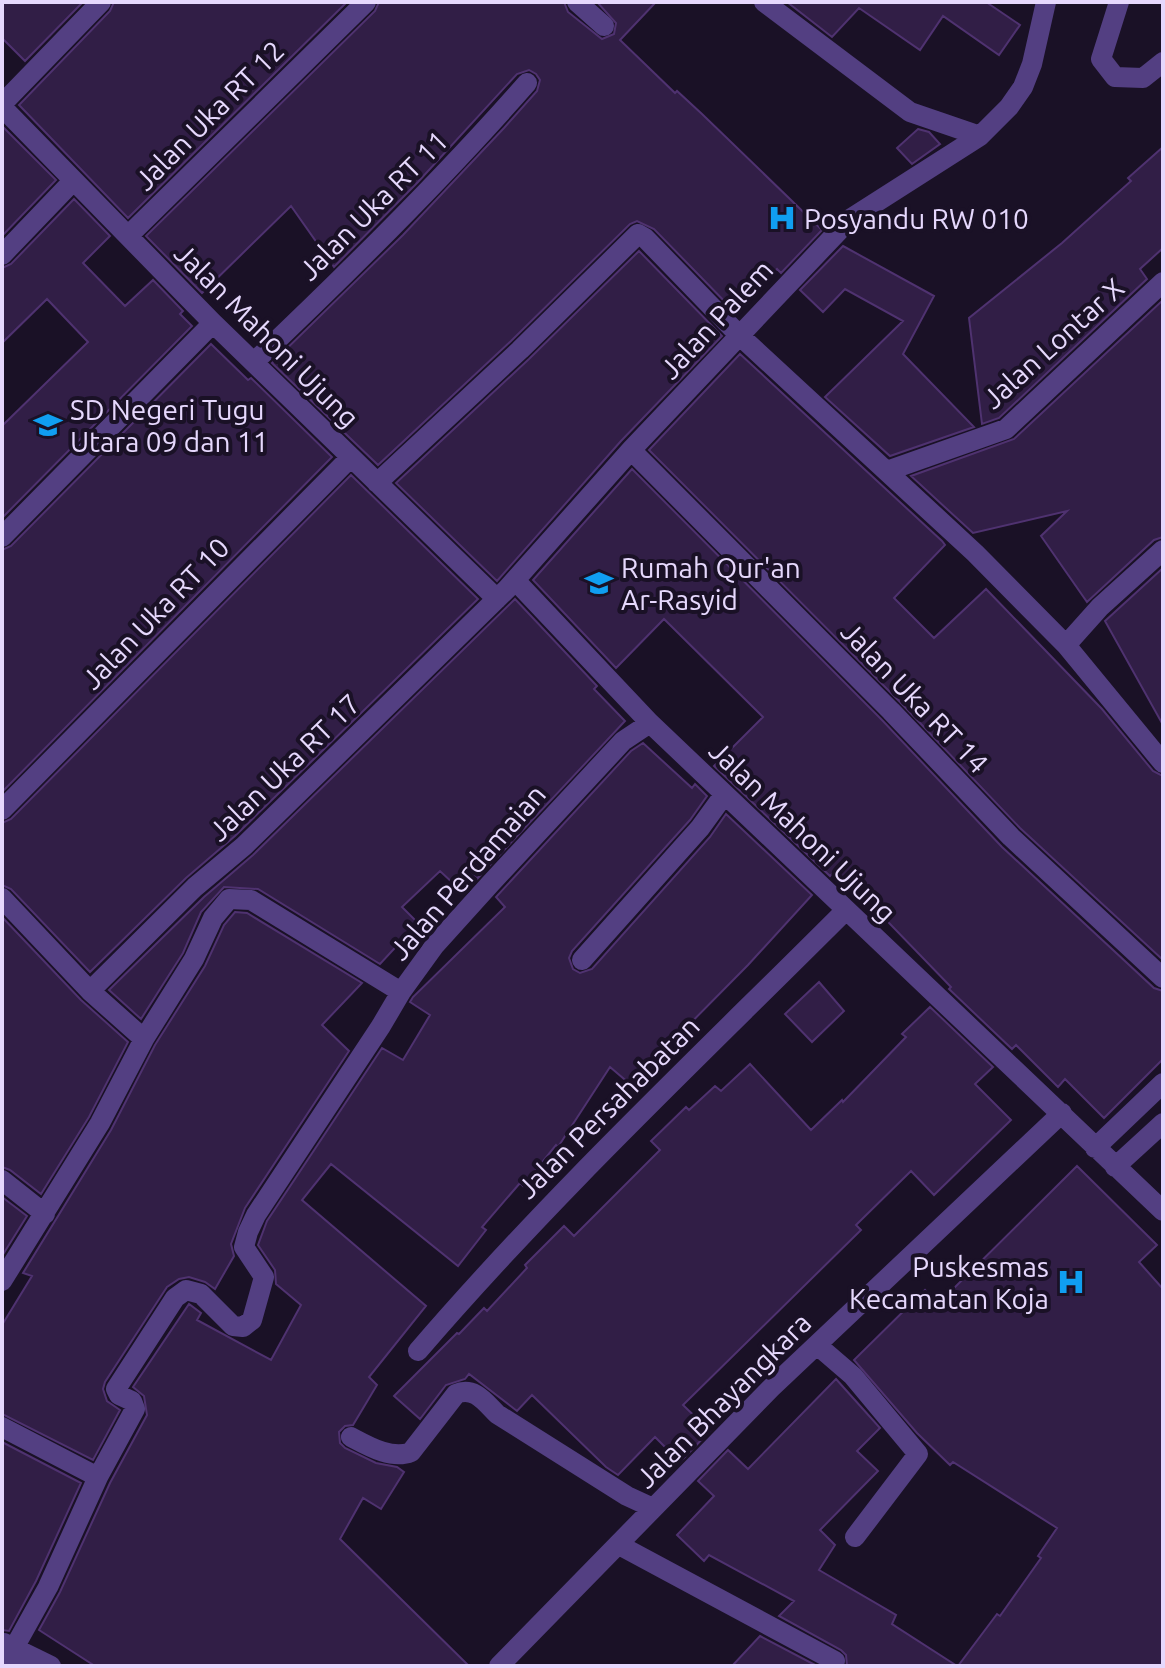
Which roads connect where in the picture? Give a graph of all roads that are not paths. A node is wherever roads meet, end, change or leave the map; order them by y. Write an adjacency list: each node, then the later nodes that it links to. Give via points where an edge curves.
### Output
1 (101, 2): 10 (street)
2 (366, 2): 13 (street, Jalan Uka RT 12)
3 (577, 2): 7 (street)
4 (764, 2): 11 (street, via 910,112)
5 (1046, 2): 11 (street, Jalan Palem, via 1023,87)
6 (1119, 2): 8 (street, via 1101,59 1115,77 1143,78)
7 (604, 26)
8 (1163, 62)
9 (527, 83): 18 (street, Jalan Uka RT 11, via 362,260)
10 (2, 105): 12 (street, Jalan Mahoni Ujung)
11 (980, 136): 17 (street, Jalan Palem, via 850,219)
12 (73, 181): 13 (street, Jalan Mahoni Ujung); 14 (street)
13 (128, 236): 16 (street, Jalan Mahoni Ujung)
14 (2, 255)
15 (1163, 282): 21 (street, Jalan Lontar X, via 1006,429)
16 (213, 323): 18 (street, Jalan Mahoni Ujung); 23 (street)
17 (739, 335): 19 (street, Jalan Palem); 21 (street); 22 (street, via 638,234)
18 (254, 362): 20 (street, Jalan Mahoni Ujung)
19 (631, 450): 25 (street, Jalan Palem); 35 (street, Jalan Uka RT 14, via 1011,837)
20 (351, 457): 22 (street, Jalan Mahoni Ujung); 31 (street, Jalan Uka RT 10)
21 (887, 471): 27 (street)
22 (377, 483): 26 (street, Jalan Mahoni Ujung)
23 (2, 537)
24 (1163, 550): 27 (street)
25 (515, 580): 26 (street, Jalan Uka RT 17); 28 (street, Jalan Mahoni Ujung)
26 (497, 599): 36 (street, Jalan Uka RT 17)
27 (1066, 645): 29 (street)
28 (650, 723): 30 (street, Jalan Mahoni Ujung); 37 (street, Jalan Perdamaian, via 623,741 491,883)
29 (1163, 763)
30 (724, 795): 33 (street, Jalan Mahoni Ujung); 34 (street)
31 (2, 810)
32 (2, 898): 36 (street)
33 (845, 911): 40 (street, Jalan Mahoni Ujung); 49 (street, Jalan Persahabatan, via 486,1272)
34 (582, 960)
35 (1163, 978)
36 (90, 991): 38 (street)
37 (401, 992): 38 (street, via 251,900 229,899); 52 (street, Jalan Perdamaian, via 248,1232 244,1247 264,1277 252,1320 233,1326 201,1294 186,1290 175,1298 116,1389 135,1409)
38 (144, 1039): 46 (street)
39 (1163, 1083): 42 (street)
40 (1062, 1113): 42 (street, Jalan Mahoni Ujung); 48 (street, Jalan Bhayangkara)
41 (1163, 1123): 43 (street)
42 (1095, 1148): 43 (street, Jalan Mahoni Ujung)
43 (1115, 1167): 45 (street, Jalan Mahoni Ujung)
44 (3, 1181): 46 (street)
45 (1163, 1211)
46 (45, 1214): 47 (street)
47 (2, 1281)
48 (817, 1345): 53 (street, Jalan Bhayangkara); 54 (street, via 853,1376 918,1454)
49 (418, 1351)
50 (2, 1427): 52 (street)
51 (351, 1437): 53 (street, via 405,1455 456,1394 472,1392 497,1414)
52 (98, 1477): 56 (street, via 48,1587)
53 (653, 1508): 55 (street, Jalan Bhayangkara)
54 (855, 1537)
55 (619, 1545): 57 (street); 59 (street, Jalan Bhayangkara)
56 (8, 1654): 58 (street)
57 (835, 1661)
58 (51, 1666)
59 (499, 1666)

